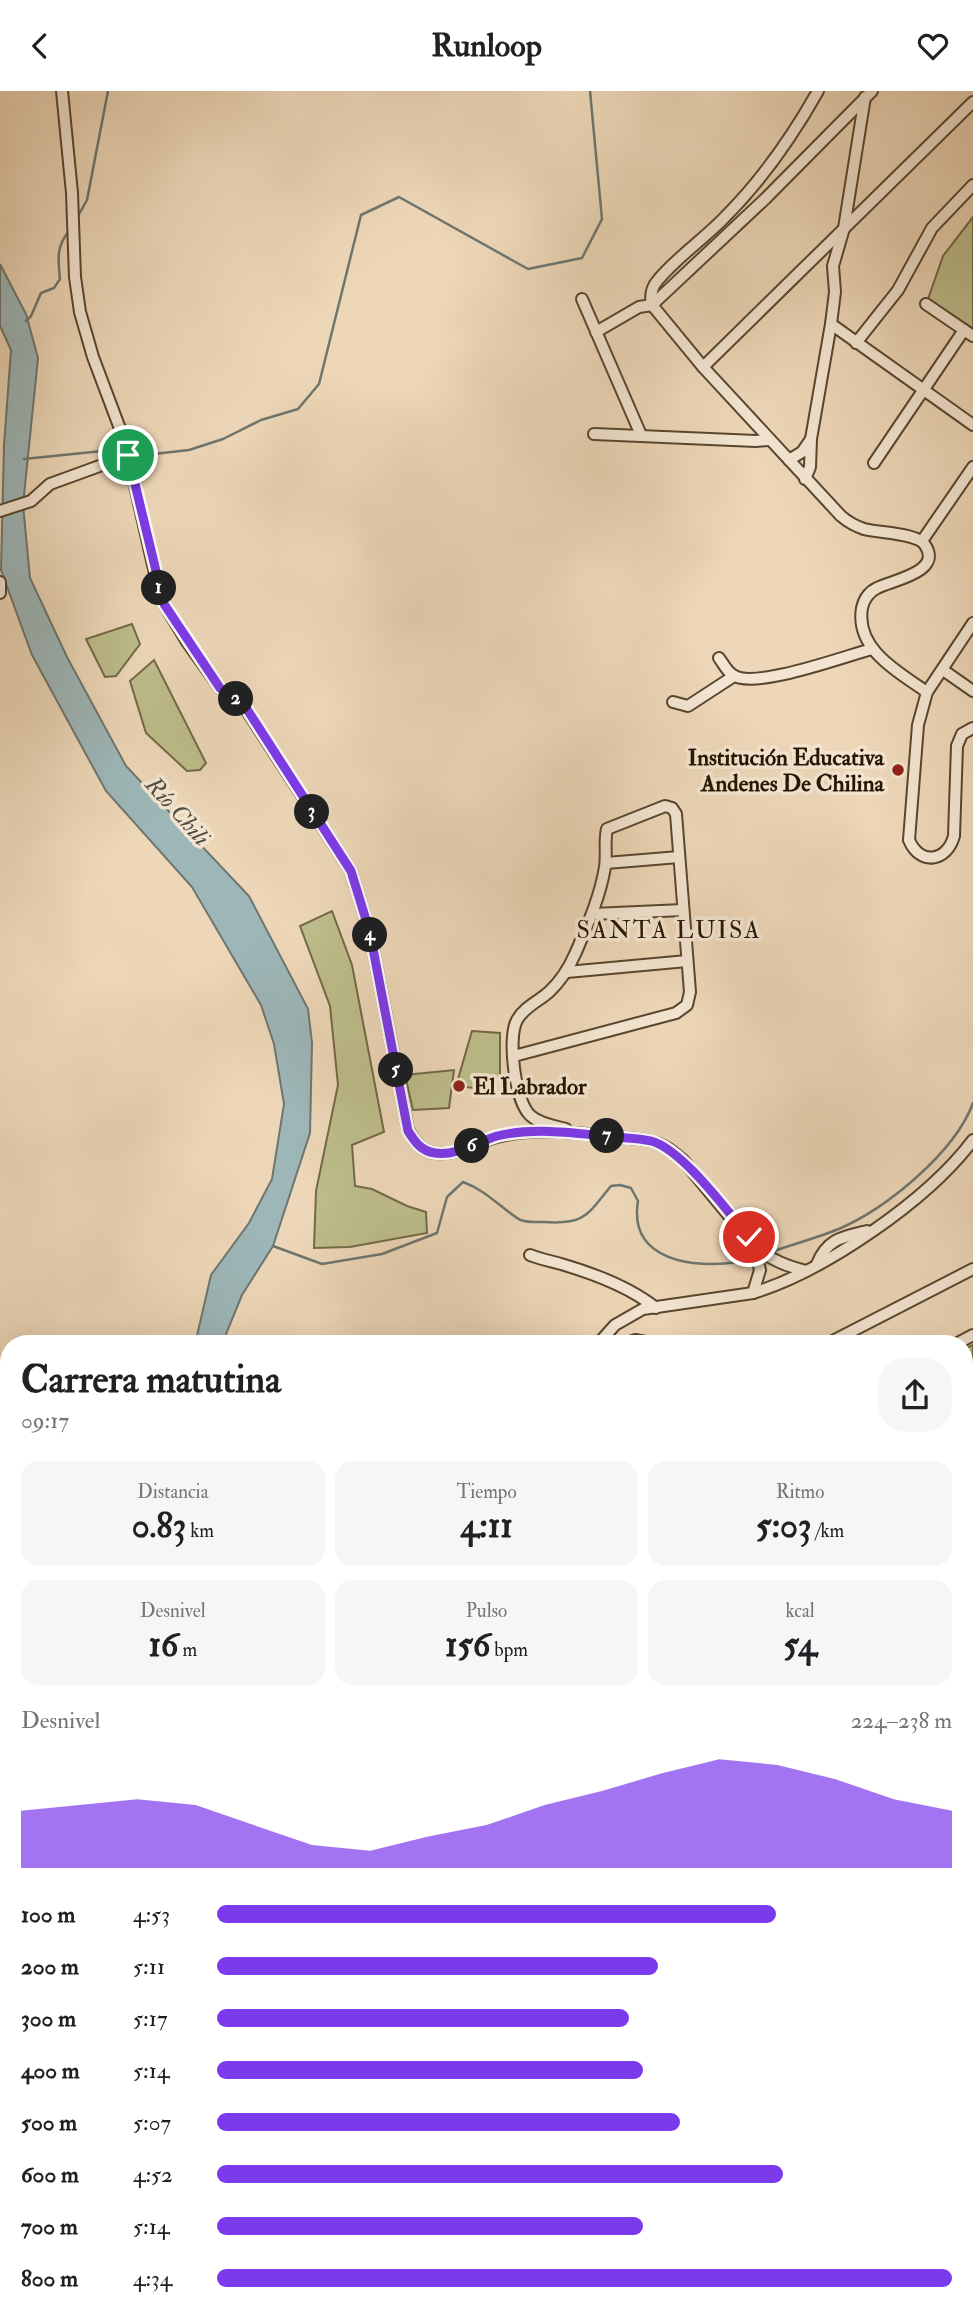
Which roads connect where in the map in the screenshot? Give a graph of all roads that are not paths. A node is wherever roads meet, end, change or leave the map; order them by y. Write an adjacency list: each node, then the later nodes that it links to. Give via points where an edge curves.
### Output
1 (62, 91): 23 (street, via 80,311)
2 (818, 91): 9 (street, via 752,190 657,281)
3 (868, 94): 6 (street); 9 (street)
4 (973, 102): 6 (street)
5 (973, 185): 13 (street, via 932,228 898,290)
6 (844, 228): 10 (street, via 833,266); 14 (street)
7 (582, 299): 11 (street)
8 (926, 304): 12 (street)
9 (652, 305): 11 (street, via 639,306); 14 (street)
10 (831, 324): 13 (street); 20 (street)
11 (596, 332): 19 (street)
12 (968, 333): 15 (street)
13 (856, 343): 15 (street)
14 (703, 367): 16 (street)
15 (922, 390): 17 (street); 25 (street)
16 (749, 418): 21 (street, via 748,432); 22 (street)
17 (973, 425)
18 (594, 434): 19 (street)
19 (641, 435): 21 (street)
20 (811, 439): 24 (street); 27 (street)
21 (740, 440): 22 (street)
22 (768, 440): 24 (street)
23 (129, 459): 28 (street, via 50,484 25,505); 48 (street, via 164,604 220,688 243,703 351,871 370,933 408,1131 416,1144 424,1150 448,1153 523,1132)
24 (789, 460): 27 (street)
25 (874, 463)
26 (973, 467): 29 (street)
27 (805, 479): 29 (street, via 851,524)
28 (0, 511)
29 (922, 541): 33 (street, via 929,555 926,564 864,600 860,619)
30 (0, 582): 31 (street)
31 (0, 593)
32 (973, 624): 35 (street)
33 (872, 649): 36 (street, via 765,679); 38 (street)
34 (719, 658): 36 (street)
35 (943, 670): 37 (street); 38 (street)
36 (734, 676): 39 (street, via 688,706)
37 (973, 691)
38 (927, 692): 40 (street, via 918,725 909,840 922,856 942,855 951,845 957,746 962,734)
39 (673, 702)
40 (973, 728)
41 (679, 857): 42 (street); 42 (street, via 676,814 667,806 607,829); 43 (street)
42 (606, 863): 44 (street)
43 (683, 910): 44 (street); 45 (street)
44 (593, 915): 46 (street)
45 (687, 961): 46 (street); 47 (street, via 690,998 682,1010)
46 (567, 972): 47 (street, via 519,1017)
47 (514, 1056): 48 (street, via 522,1107 532,1118)
48 (585, 1134): 50 (street, via 652,1141 668,1148)
49 (973, 1140): 53 (street, via 900,1211)
50 (754, 1246): 53 (street, via 787,1267); 54 (street, via 760,1270)
51 (530, 1255): 55 (street, via 633,1291)
52 (973, 1269): 57 (street)
53 (806, 1271): 54 (street)
54 (753, 1293): 55 (street)
55 (656, 1308): 56 (street, via 643,1309)
56 (606, 1335)
57 (845, 1335)

